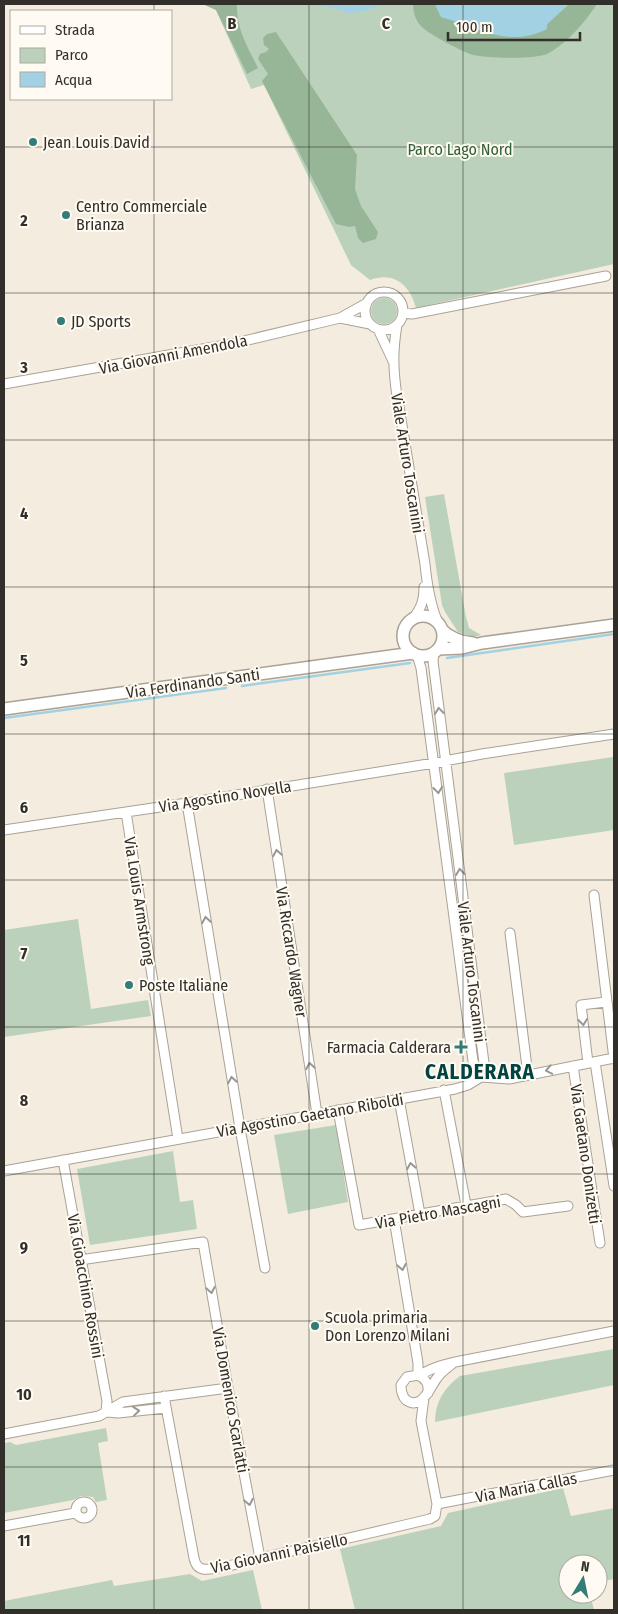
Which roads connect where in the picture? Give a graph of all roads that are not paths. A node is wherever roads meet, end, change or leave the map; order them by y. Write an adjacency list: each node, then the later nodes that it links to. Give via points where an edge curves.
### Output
1 (606, 276): 3 (street, via 412,314)
2 (367, 303): 3 (street, via 383,292 391,294 400,301); 4 (street, Via Giovanni Amendola); 6 (street, via 365,315)
3 (403, 313): 5 (street)
4 (340, 318): 6 (street, Via Giovanni Amendola); 8 (street, Via Giovanni Amendola, via 216,346)
5 (397, 325): 6 (street, via 385,330); 7 (street, Viale Arturo Toscanini)
6 (374, 327): 7 (street, Viale Arturo Toscanini)
7 (393, 361): 9 (street, Viale Arturo Toscanini)
8 (4, 384)
9 (425, 564): 10 (street, Viale Arturo Toscanini, via 424,602); 12 (street, Viale Arturo Toscanini, via 432,610)
10 (413, 619): 12 (main road, via 428,617); 13 (main road, via 406,626)
11 (614, 625): 14 (main road)
12 (440, 627): 14 (main road, via 448,636 461,641); 15 (main road, via 442,642)
13 (403, 637): 16 (main road, via 405,646); 17 (main road)
14 (482, 643): 15 (main road)
15 (436, 651): 16 (main road, via 428,656); 20 (street, Viale Arturo Toscanini, one-way to 15, via 433,661)
16 (415, 654): 17 (main road, Via Ferdinando Santi); 21 (street, Viale Arturo Toscanini, via 421,668)
17 (382, 657): 18 (main road, Via Ferdinando Santi)
18 (4, 709)
19 (614, 734): 20 (street, Via Agostino Novella)
20 (446, 761): 21 (street, Via Agostino Novella); 33 (street, Viale Arturo Toscanini, one-way to 20, via 484,1062)
21 (434, 763): 22 (street, Via Agostino Novella); 33 (street, Viale Arturo Toscanini, one-way to 33, via 474,1061)
22 (267, 789): 23 (street, Via Agostino Novella); 37 (street, Via Riccardo Wagner, one-way to 22)
23 (187, 803): 24 (street, Via Agostino Novella); 38 (street, one-way to 23)
24 (126, 812): 25 (street, Via Agostino Novella); 39 (street, Via Louis Armstrong)
25 (4, 830)
26 (594, 895): 28 (street)
27 (510, 933): 32 (street)
28 (606, 1002): 29 (street); 30 (street, one-way to 30, via 581,1005)
29 (614, 1058): 30 (street, Via Agostino Gaetano Riboldi)
30 (592, 1062): 31 (street, Via Agostino Gaetano Riboldi); 42 (street)
31 (573, 1066): 32 (street, Via Agostino Gaetano Riboldi, one-way to 32); 47 (street, Via Gaetano Donizetti)
32 (528, 1075): 33 (street, Via Agostino Gaetano Riboldi, via 509,1079)
33 (481, 1077): 34 (street, Via Agostino Gaetano Riboldi, via 468,1085)
34 (444, 1090): 35 (street, Via Agostino Gaetano Riboldi); 43 (street)
35 (398, 1099): 36 (street, Via Agostino Gaetano Riboldi); 45 (street, one-way to 35)
36 (338, 1110): 37 (street, Via Agostino Gaetano Riboldi); 46 (street, Via Pietro Mascagni, via 359,1225)
37 (317, 1114): 38 (street, Via Agostino Gaetano Riboldi)
38 (240, 1128): 39 (street, Via Agostino Gaetano Riboldi); 49 (street)
39 (178, 1139): 40 (street, Via Agostino Gaetano Riboldi)
40 (63, 1160): 41 (street, Via Agostino Gaetano Riboldi); 48 (street, Via Gioacchino Rossini)
41 (4, 1171)
42 (614, 1186)
43 (466, 1205): 44 (street, Via Pietro Mascagni, via 506,1199 523,1212); 45 (street, Via Pietro Mascagni)
44 (568, 1206)
45 (420, 1214): 46 (street, Via Pietro Mascagni)
46 (394, 1219): 52 (street, one-way to 52)
47 (600, 1243)
48 (80, 1260): 53 (street, Via Domenico Scarlatti, one-way to 53, via 203,1242); 58 (street, Via Gioacchino Rossini, via 107,1402)
49 (265, 1268)
50 (614, 1331): 51 (street)
51 (456, 1362): 52 (street); 55 (street, via 439,1376)
52 (418, 1376): 55 (street, via 426,1381); 56 (street, via 403,1380 401,1386)
53 (228, 1388): 54 (street); 65 (street, Via Domenico Scarlatti, one-way to 65)
54 (164, 1396): 57 (street, Via Giovanni Paisiello); 58 (street, via 123,1402)
55 (426, 1396): 56 (street, via 419,1402); 59 (street)
56 (407, 1400): 59 (street)
57 (166, 1408): 58 (street, one-way to 57); 65 (street, Via Giovanni Paisiello, via 196,1564 209,1569)
58 (106, 1412): 60 (street)
59 (421, 1420): 62 (street)
60 (4, 1434)
61 (614, 1470): 62 (street, Via Maria Callas)
62 (437, 1504): 65 (street, Via Giovanni Paisiello, via 435,1516 430,1519)
63 (76, 1514): 64 (street)
64 (4, 1526)
65 (260, 1558)

